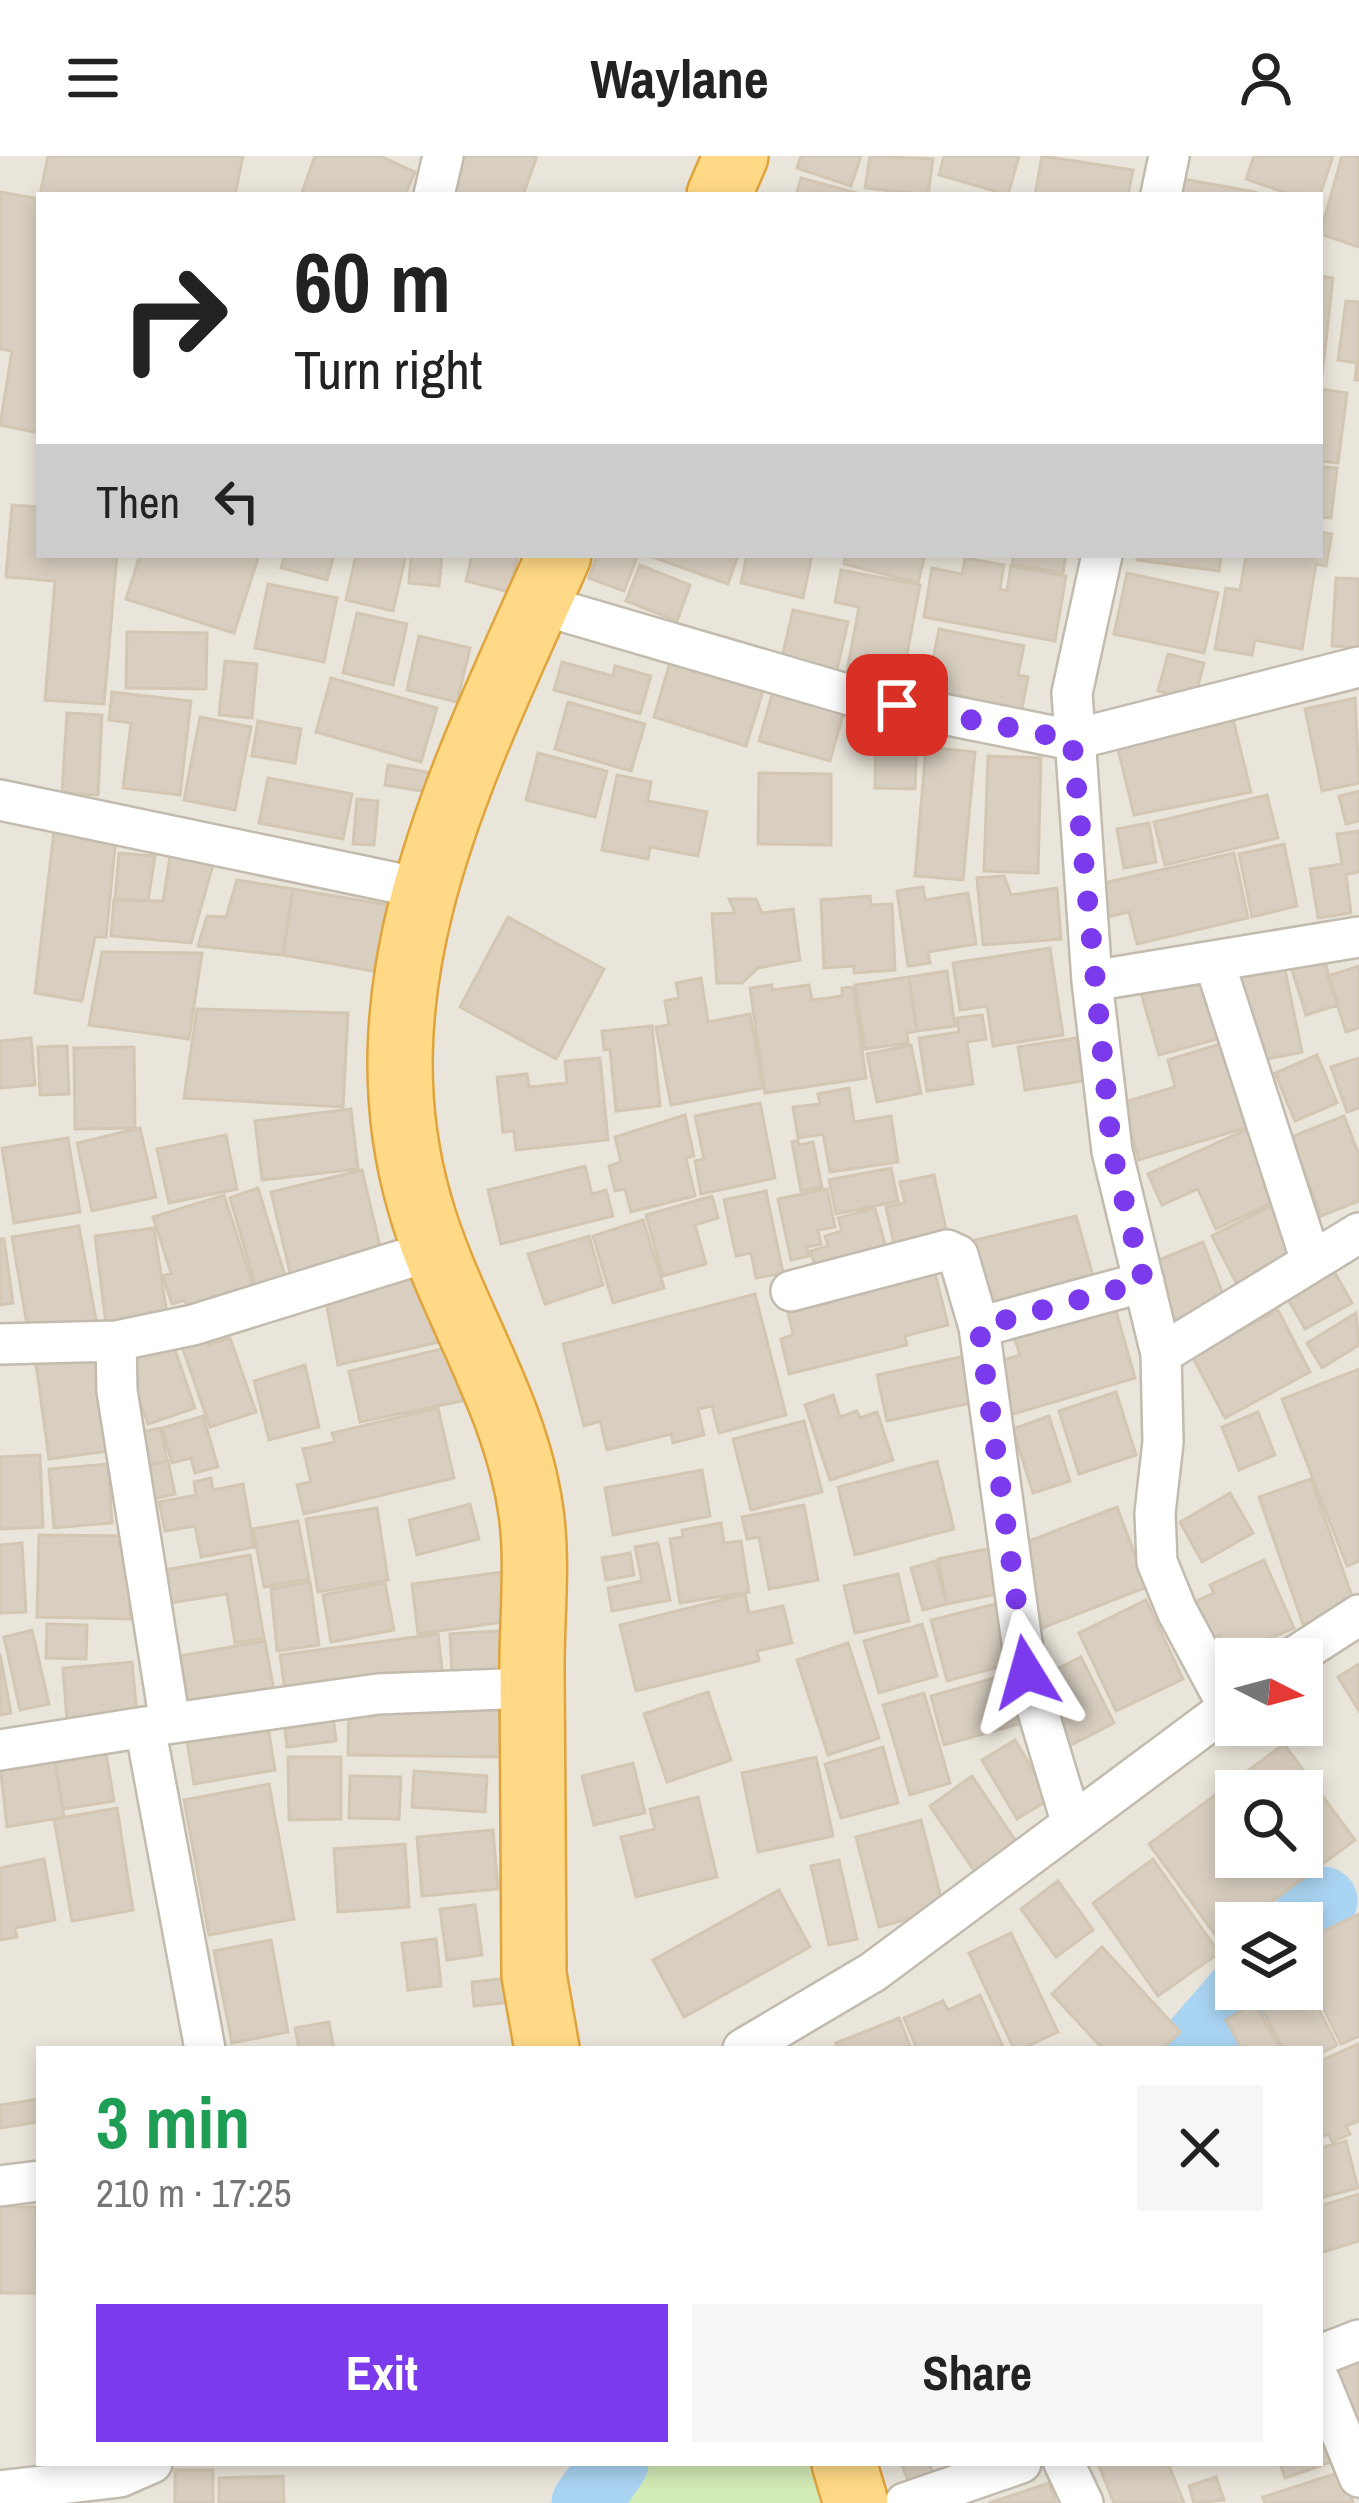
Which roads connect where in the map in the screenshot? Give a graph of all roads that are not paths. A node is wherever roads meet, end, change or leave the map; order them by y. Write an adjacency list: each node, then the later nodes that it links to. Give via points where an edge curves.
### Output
1 (443, 156): 4 (street)
2 (736, 156): 5 (highway)
3 (1169, 156): 6 (street)
4 (435, 192)
5 (720, 192)
6 (1162, 192)
7 (1101, 558): 10 (street, via 1072,693)
8 (549, 580): 10 (street, via 854,696); 12 (highway, via 471,754)
9 (1359, 667): 10 (street)
10 (1072, 740): 15 (street)
11 (0, 800): 12 (street)
12 (425, 889): 17 (highway, via 400,1036 400,1124)
13 (1359, 937): 14 (street)
14 (1214, 961): 15 (street); 18 (street)
15 (1092, 981): 19 (street, via 1112,1151)
16 (1359, 1233): 18 (street)
17 (436, 1249): 22 (street); 28 (highway, via 514,1432 532,1514)
18 (1312, 1261): 24 (street)
19 (1144, 1282): 21 (street); 24 (street)
20 (791, 1291): 21 (street, via 947,1250 958,1255)
21 (979, 1327): 32 (street, via 1026,1672)
22 (116, 1341): 23 (street); 30 (street)
23 (0, 1344)
24 (1161, 1354): 27 (street, via 1156,1562)
25 (1359, 1616): 26 (street)
26 (1323, 1639)
27 (1215, 1676)
28 (532, 1688): 30 (street, via 378,1694); 34 (highway, via 534,1975)
29 (1215, 1718): 32 (street)
30 (158, 1725): 31 (street); 33 (street)
31 (0, 1750)
32 (1072, 1824): 35 (street, via 873,1972)
33 (205, 2046)
34 (546, 2046)
35 (748, 2046)
36 (36, 2181): 37 (street)
37 (0, 2186)
38 (1359, 2340): 39 (street)
39 (1323, 2354)
40 (1323, 2388): 45 (street)
41 (845, 2466): 47 (highway)
42 (1013, 2466): 48 (street)
43 (1065, 2466): 49 (street)
44 (138, 2474): 46 (street)
45 (1359, 2477)
46 (0, 2492)
47 (856, 2503)
48 (905, 2503)
49 (1083, 2503)

